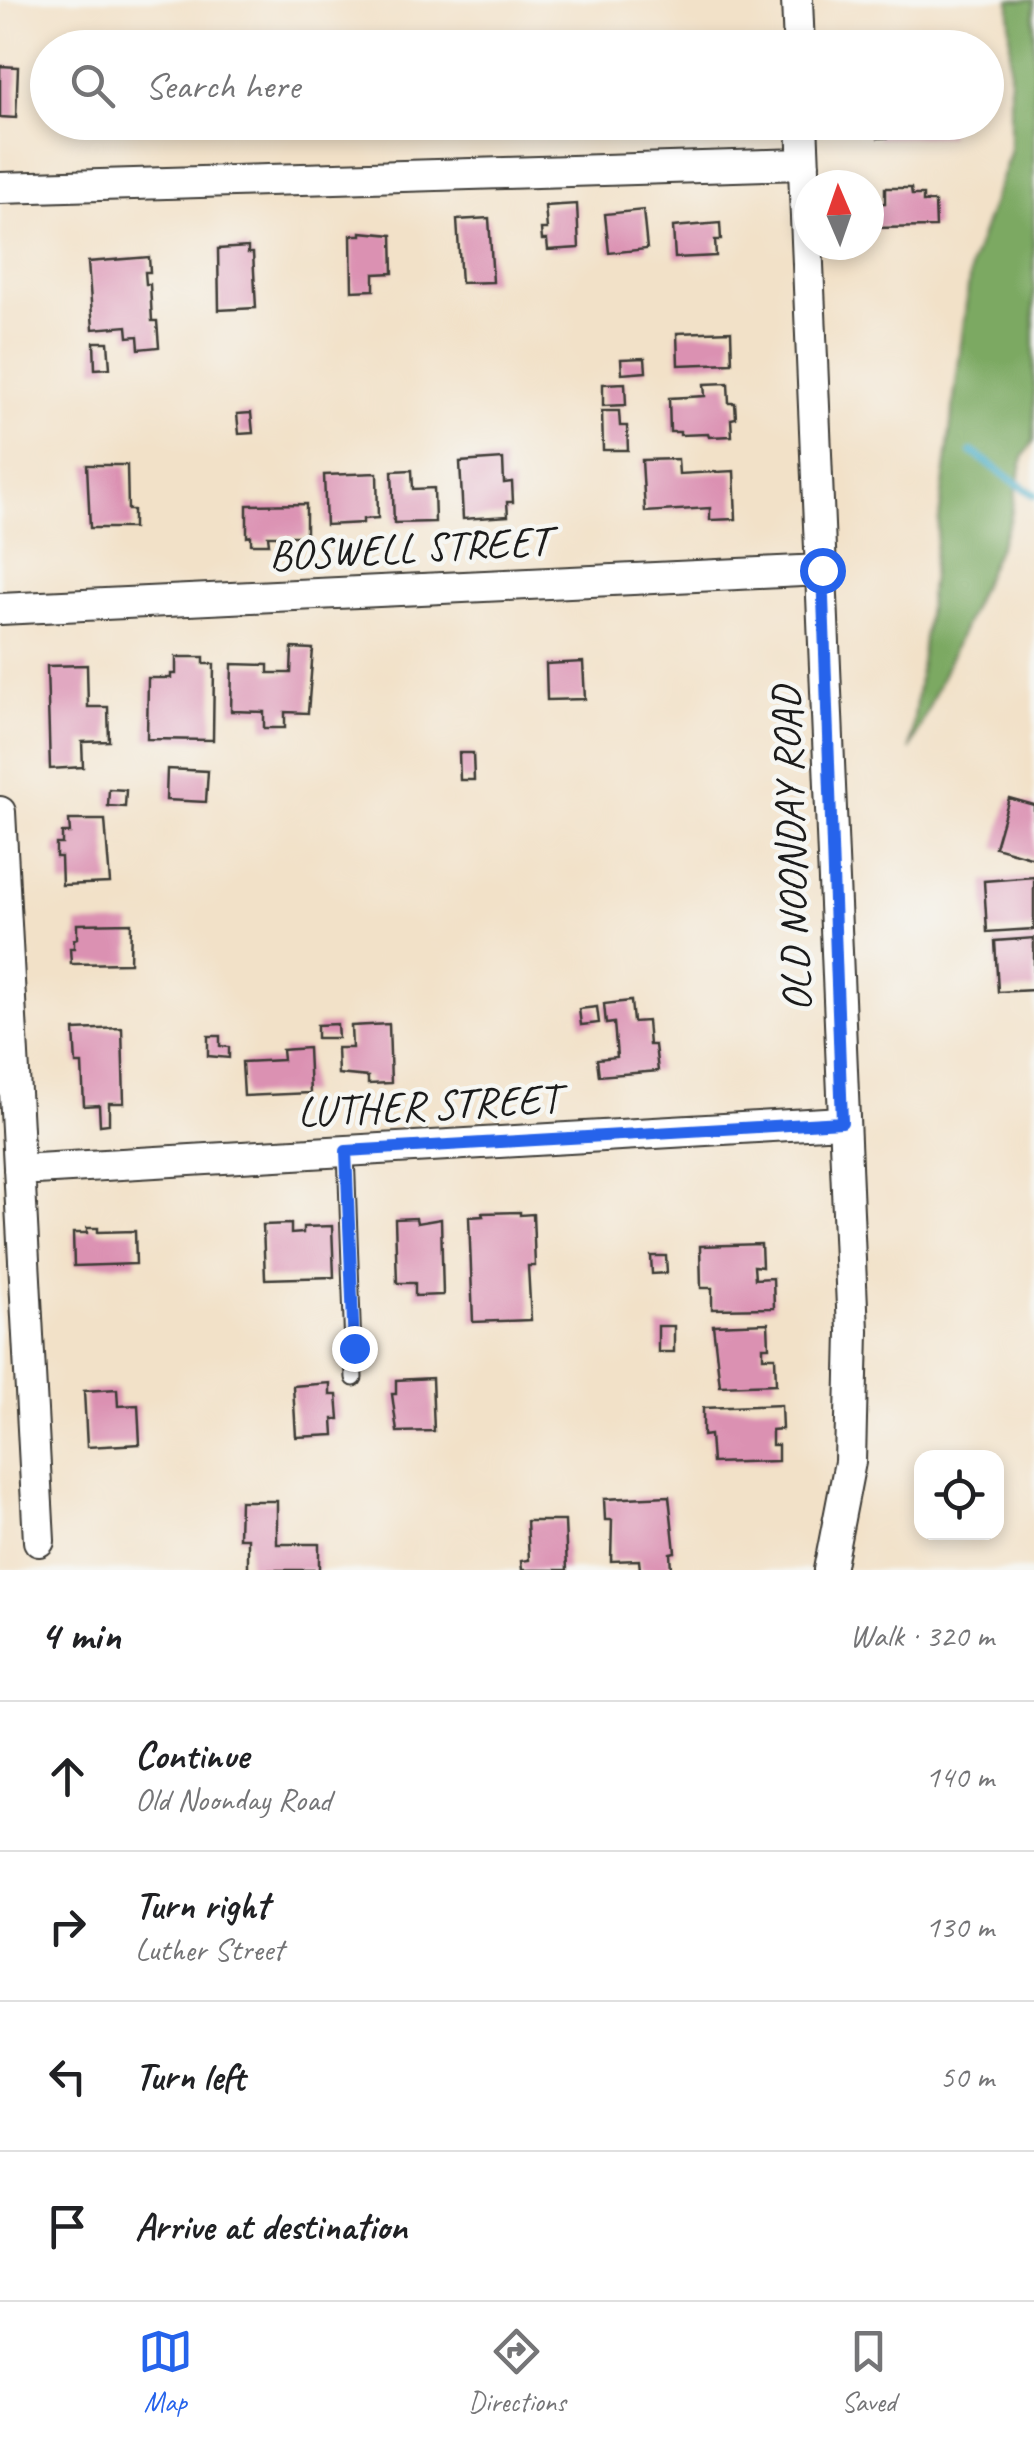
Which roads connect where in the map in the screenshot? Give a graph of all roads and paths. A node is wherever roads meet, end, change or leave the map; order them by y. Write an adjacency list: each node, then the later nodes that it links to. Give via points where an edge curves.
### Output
1 (797, 0): 2 (street)
2 (798, 30)
3 (803, 140): 4 (street, OLD NOONDAY ROAD)
4 (804, 164): 5 (street); 6 (street, OLD NOONDAY ROAD)
5 (0, 188)
6 (822, 570): 7 (street, BOSWELL STREET); 10 (street, OLD NOONDAY ROAD)
7 (0, 609)
8 (0, 812): 9 (street)
9 (6, 1032): 12 (street)
10 (842, 1122): 11 (street, LUTHER STREET); 15 (street, OLD NOONDAY ROAD, via 854,1381 850,1462)
11 (346, 1151): 12 (street, LUTHER STREET); 13 (lane)
12 (19, 1170): 14 (street)
13 (354, 1378)
14 (38, 1541)
15 (829, 1570)

